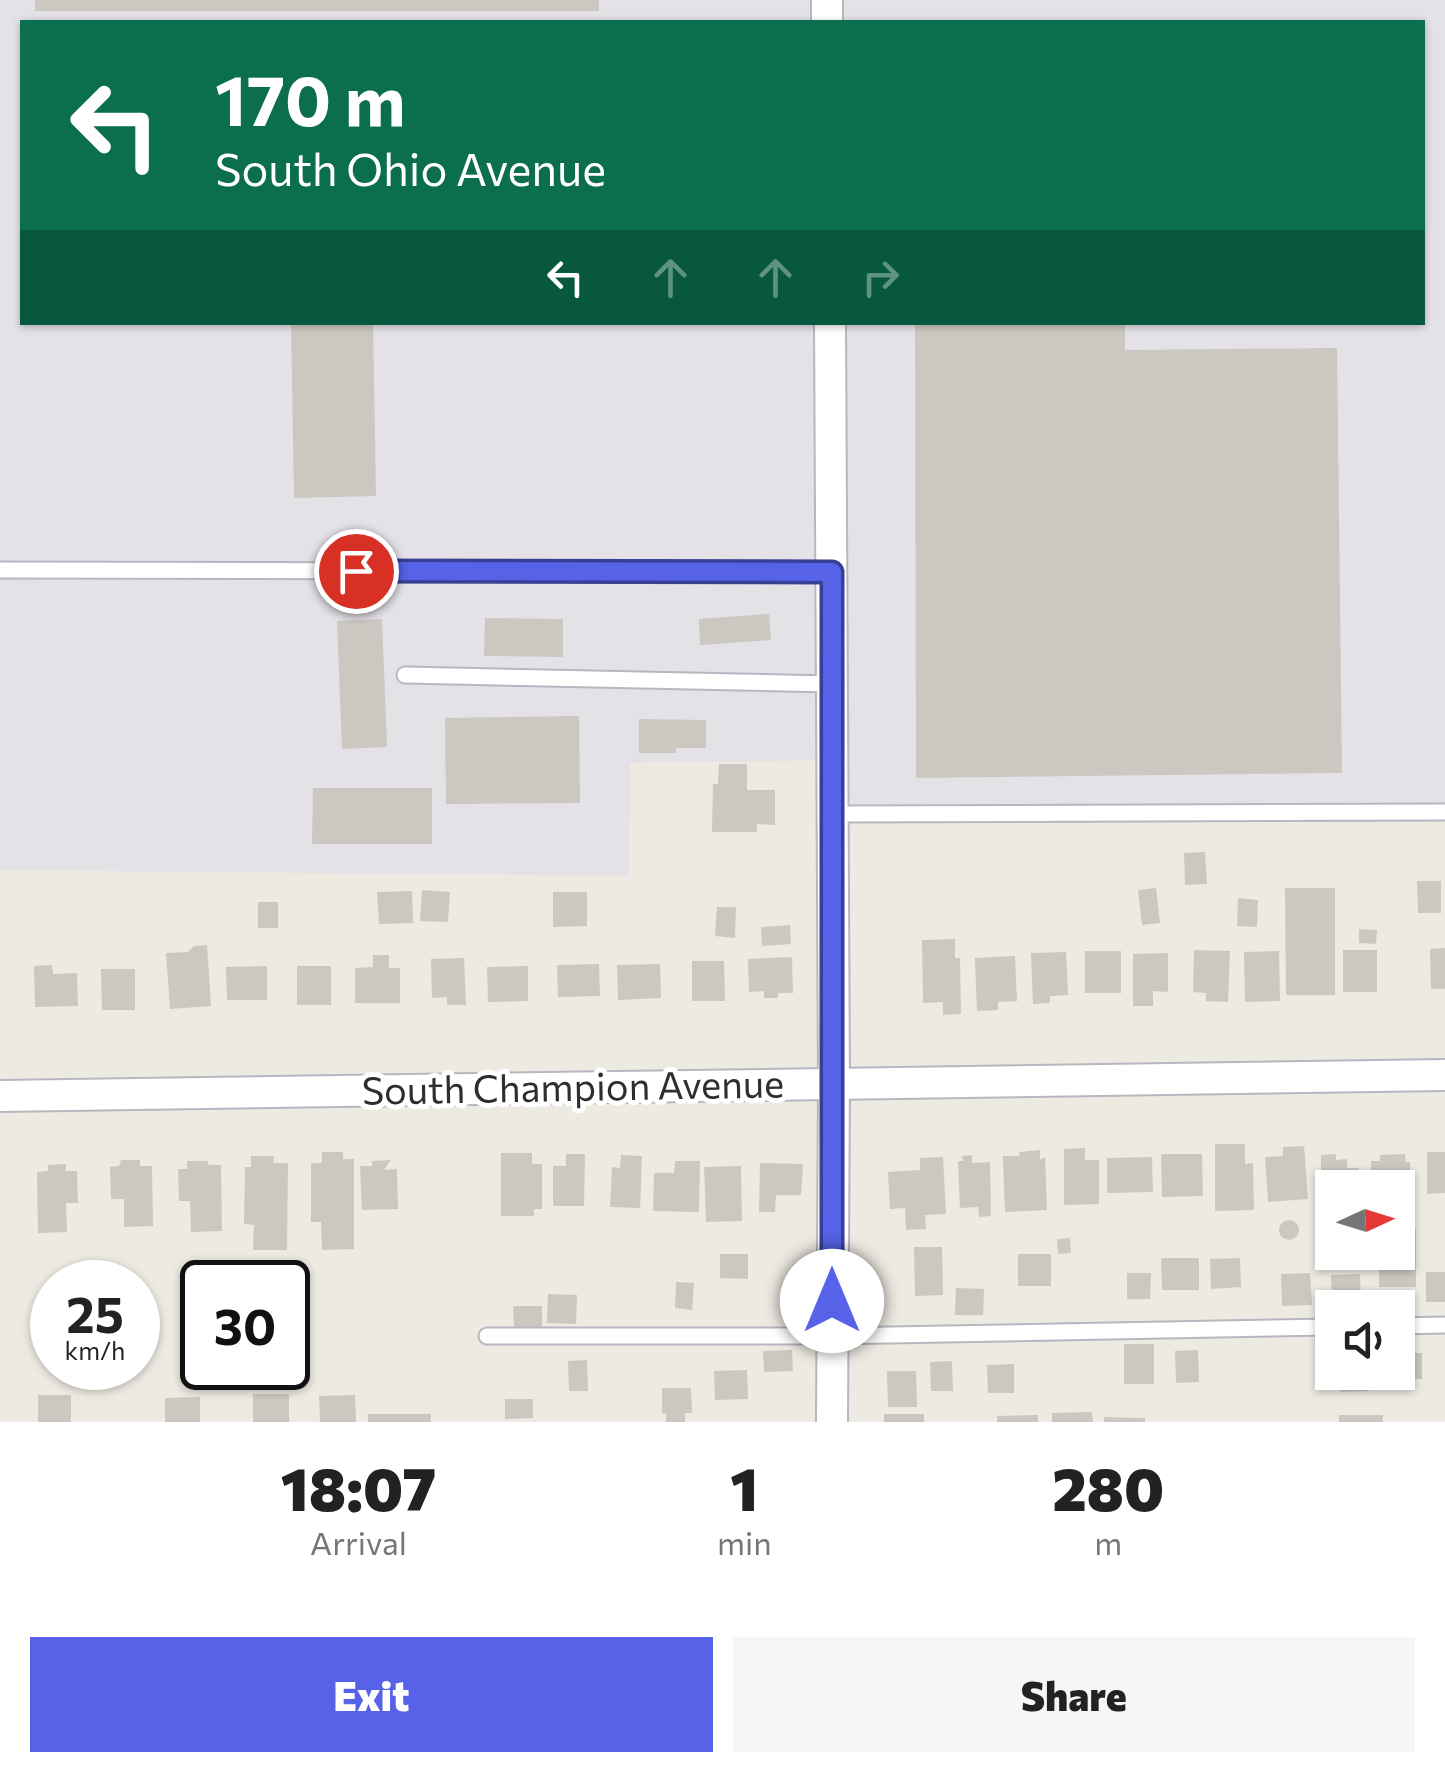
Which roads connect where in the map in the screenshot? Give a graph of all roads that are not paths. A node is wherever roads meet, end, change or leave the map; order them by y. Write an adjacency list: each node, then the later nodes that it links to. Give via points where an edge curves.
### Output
1 (830, 325): 3 (street)
2 (0, 570): 3 (lane)
3 (832, 572): 5 (street)
4 (404, 675): 5 (lane)
5 (832, 684): 7 (street)
6 (1445, 812): 7 (lane)
7 (833, 814): 9 (street)
8 (1445, 1075): 9 (street, South Champion Avenue)
9 (834, 1084): 10 (street, South Champion Avenue); 15 (street)
10 (0, 1096)
11 (1445, 1325): 12 (lane)
12 (1415, 1326)
13 (1315, 1327): 15 (lane)
14 (488, 1336): 15 (lane)
15 (832, 1336): 16 (street)
16 (832, 1422)

